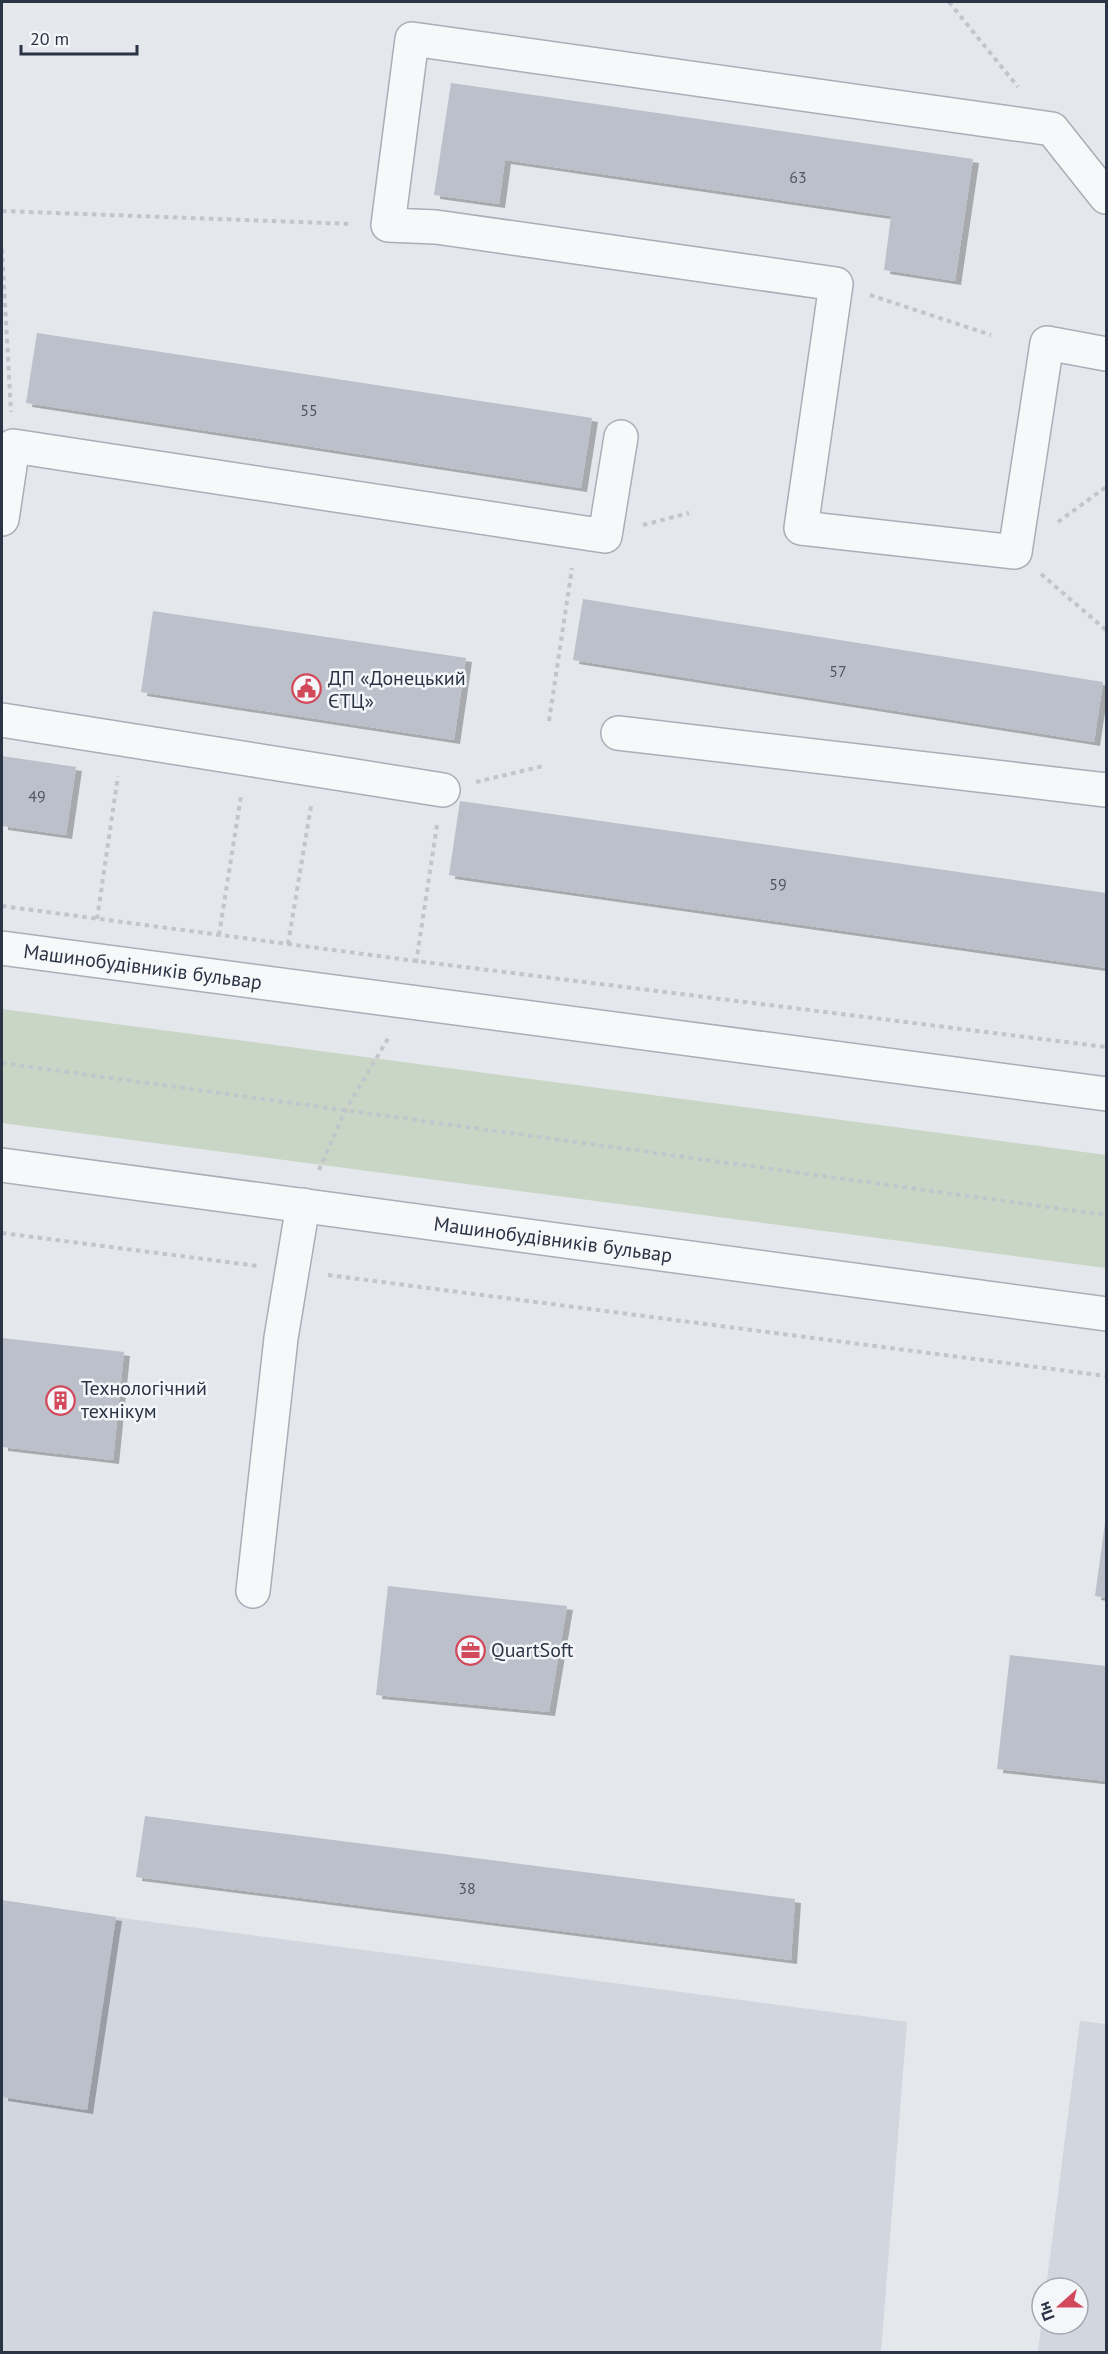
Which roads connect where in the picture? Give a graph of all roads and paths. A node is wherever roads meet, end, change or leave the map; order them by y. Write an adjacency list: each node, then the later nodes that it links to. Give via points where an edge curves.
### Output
1 (949, 2): 2 (path)
2 (1052, 129): 3 (street); 5 (street, via 412,39)
3 (1107, 197)
4 (2, 211): 5 (path)
5 (388, 225): 7 (street, via 436,227)
6 (2, 249): 11 (path)
7 (836, 284): 8 (path); 16 (street, via 801,528)
8 (991, 336)
9 (1107, 354): 16 (street, via 1047,343)
10 (621, 437): 15 (street)
11 (13, 446): 14 (street); 15 (street)
12 (1107, 487): 16 (path)
13 (689, 513): 15 (path)
14 (2, 519)
15 (591, 533): 19 (path)
16 (1015, 552): 17 (path)
17 (1107, 630)
18 (2, 720): 21 (street)
19 (549, 721)
20 (618, 734): 26 (street)
21 (124, 740): 22 (street); 28 (path)
22 (246, 759): 24 (street); 29 (path)
23 (543, 766): 25 (path)
24 (316, 770): 25 (street); 30 (path)
25 (443, 790): 32 (path)
26 (1107, 790)
27 (2, 906): 28 (path)
28 (98, 920): 29 (path)
29 (219, 935): 30 (path)
30 (288, 944): 32 (path)
31 (2, 948): 33 (street, Машинобудівників бульвар)
32 (416, 961): 33 (path); 34 (path)
33 (410, 1001): 36 (street, Машинобудівників бульвар); 37 (path)
34 (1107, 1047)
35 (2, 1063): 37 (path)
36 (1107, 1094)
37 (345, 1111): 39 (path); 40 (path)
38 (2, 1165): 39 (street, Машинобудівників бульвар)
39 (303, 1205): 42 (street); 43 (street, Машинобудівників бульвар)
40 (1107, 1215)
41 (2, 1233): 42 (path)
42 (291, 1270): 44 (path); 45 (street)
43 (1107, 1314)
44 (1107, 1376)
45 (253, 1591)

